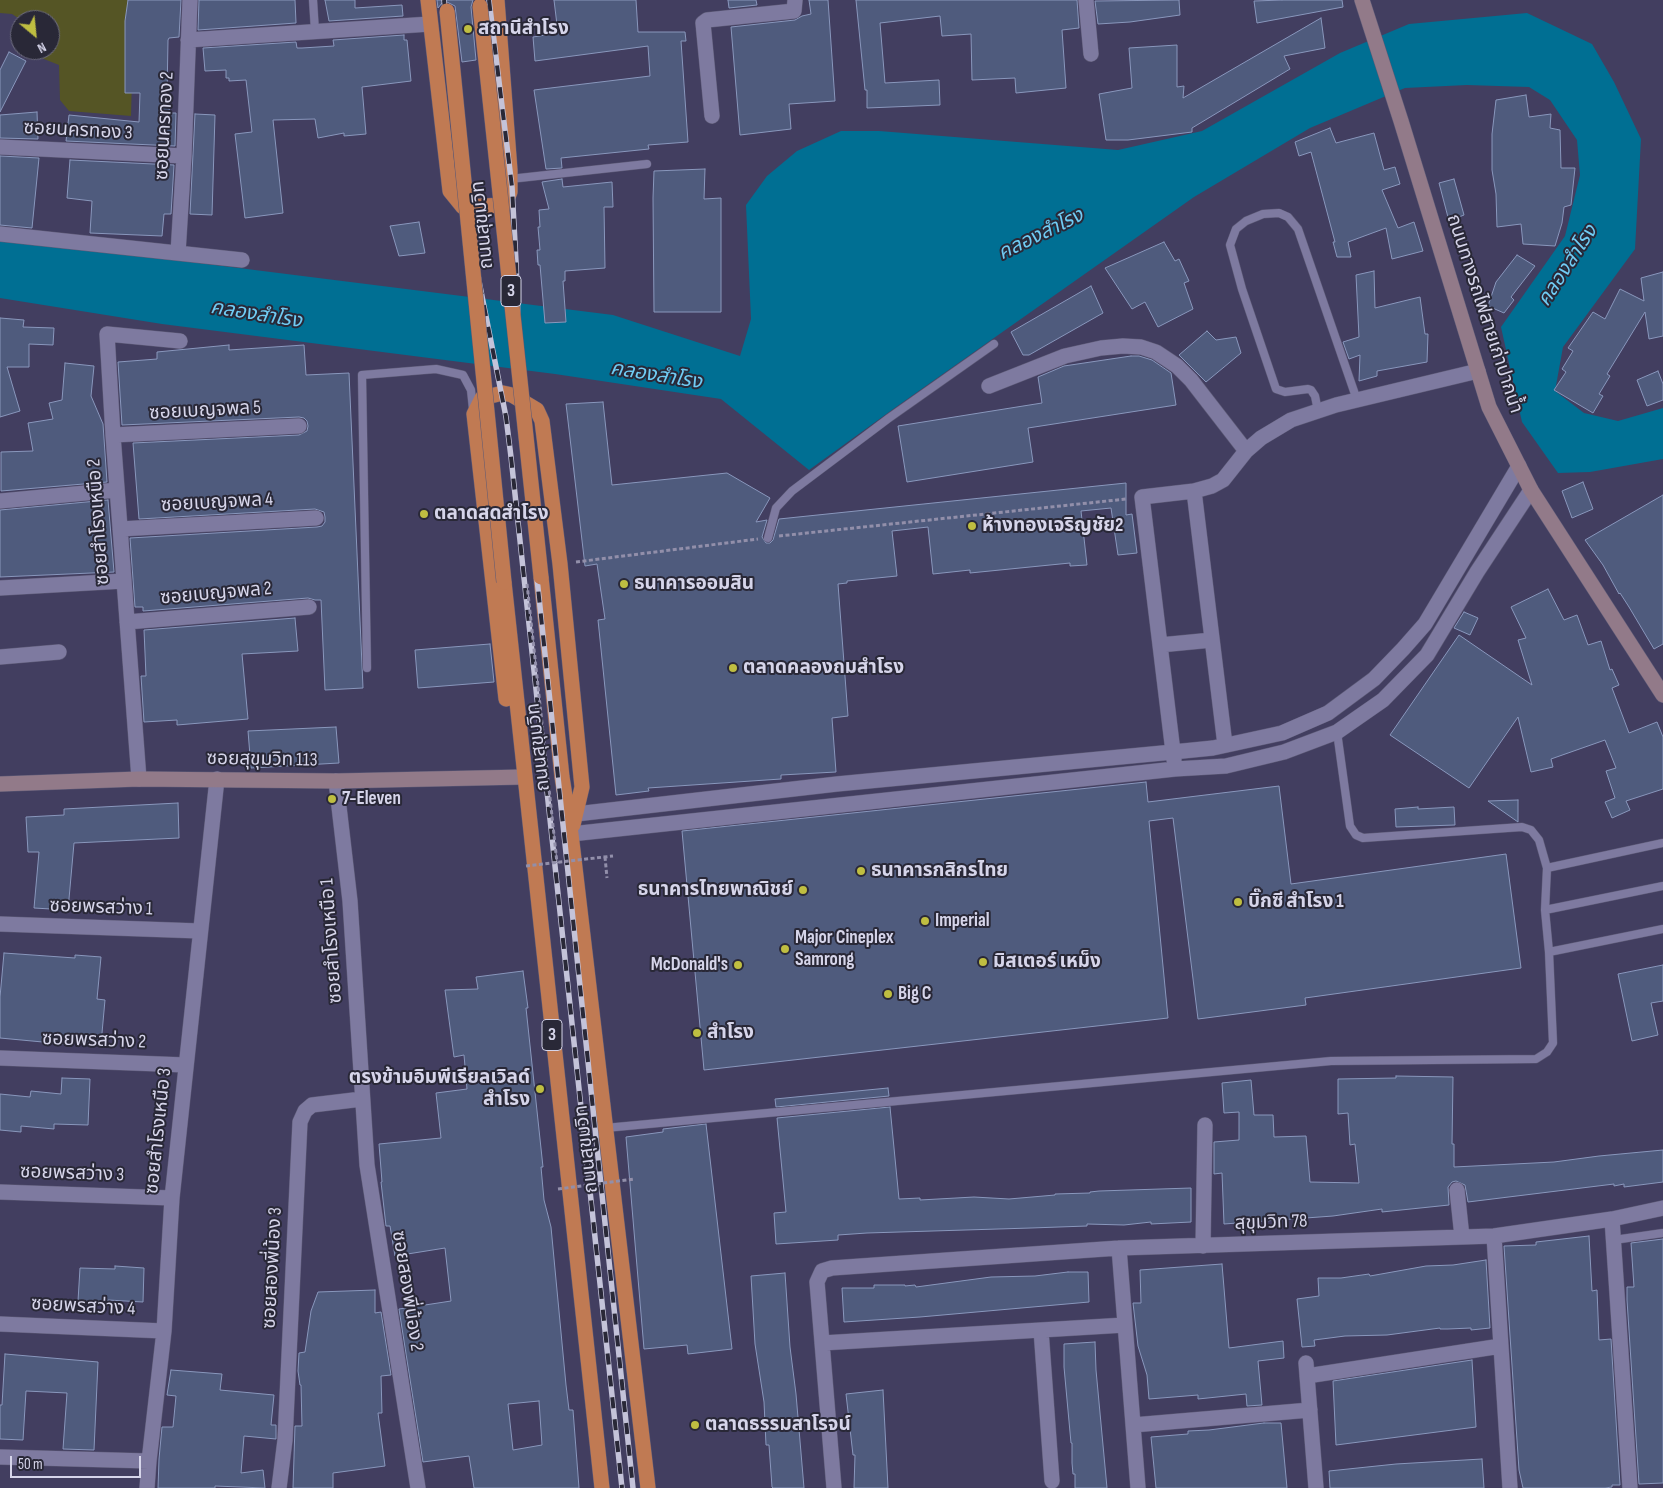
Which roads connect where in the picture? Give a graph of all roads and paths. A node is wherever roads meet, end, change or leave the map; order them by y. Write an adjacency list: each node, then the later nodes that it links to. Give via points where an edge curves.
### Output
1 (190, 0): 12 (street, ซอยนครทอง 2)
2 (313, 0): 11 (lane)
3 (428, 0): 10 (highway)
4 (498, 0): 18 (highway)
5 (795, 0): 14 (street, via 794,12 703,23)
6 (1086, 0): 13 (street)
7 (1362, 0): 24 (main road, ถนนทางรถไฟสายเก่าปากน้ำ)
8 (480, 3): 65 (highway, ถนนสุขุมวิท / 3, bridge, via 562,777)
9 (446, 6): 59 (highway, ถนนสุขุมวิท / 3, bridge)
10 (430, 24): 11 (street); 18 (highway, via 450,191 464,207 504,205 510,192)
11 (315, 31): 12 (street)
12 (188, 40): 16 (street, ซอยนครทอง 2)
13 (1091, 54)
14 (712, 116)
15 (0, 147): 16 (street, ซอยนครทอง 3)
16 (184, 156): 20 (street, ซอยนครทอง 2)
17 (647, 164): 18 (lane)
18 (510, 179)
19 (0, 234): 20 (street)
20 (178, 253): 21 (street)
21 (242, 260)
22 (180, 342): 30 (street, ซอยสำโรงเหนือ 2, via 107,334)
23 (994, 344): 40 (lane, via 792,491 776,508)
24 (1478, 370): 26 (street); 32 (main road, ถนนทางรถไฟสายเก่าปากน้ำ, via 1489,406)
25 (989, 386): 31 (street, via 1065,356 1101,348 1123,346 1156,352 1191,380)
26 (1357, 400): 27 (street); 27 (lane, via 1298,229 1288,217 1279,213 1263,214 1236,229 1230,245 1242,289 1276,389 1285,392 1311,390)
27 (1318, 411): 31 (street, via 1291,420)
28 (474, 414): 41 (highway, via 482,398 504,393 537,410 542,421); 52 (lane, via 471,390 463,376 436,369 362,375); 59 (highway, via 511,745)
29 (299, 426): 30 (street, ซอยเบญจพล 5)
30 (113, 436): 33 (street, ซอยสำโรงเหนือ 2)
31 (1246, 451): 35 (street, via 1223,480)
32 (1519, 466): 34 (main road, ถนนทางรถไฟสายเก่าปากน้ำ); 45 (street)
33 (117, 490): 37 (street); 39 (street, ซอยสำโรงเหนือ 2)
34 (1531, 490): 47 (street); 53 (main road, ถนนทางรถไฟสายเก่าปากน้ำ)
35 (1194, 491): 36 (street); 48 (street)
36 (1142, 497): 40 (path); 49 (street)
37 (0, 502)
38 (316, 518): 39 (street, ซอยเบญจพล 4)
39 (120, 529): 42 (street, ซอยสำโรงเหนือ 2)
40 (768, 538): 41 (path)
41 (560, 564): 64 (highway, via 582,787)
42 (124, 581): 43 (street); 46 (street, ซอยสำโรงเหนือ 2)
43 (0, 588)
44 (309, 607): 46 (street, ซอยเบญจพล 2)
45 (1431, 614): 47 (street); 54 (street, via 1374,679)
46 (127, 622): 60 (street, ซอยสำโรงเหนือ 2)
47 (1446, 624): 55 (street, via 1427,655 1383,700)
48 (1212, 640): 49 (street); 56 (street)
49 (1160, 645): 57 (street)
50 (59, 652): 51 (street)
51 (0, 657)
52 (367, 668)
53 (1663, 695)
54 (1328, 713): 55 (street); 56 (street, via 1282,733)
55 (1337, 732): 58 (street, via 1284,752 1226,766); 70 (lane, via 1350,826 1356,835 1363,838 1522,827 1531,830 1539,840)
56 (1225, 745): 57 (street)
57 (1172, 752): 58 (street); 64 (street, via 837,784)
58 (1175, 769): 65 (street)
59 (524, 777): 62 (main road, ซอยสุขุมวิท 113); 110 (highway, ถนนสุขุมวิท / 3)
60 (139, 779): 61 (main road, ซอยสุขุมวิท 113); 63 (main road, ซอยสุขุมวิท 113)
61 (217, 779): 62 (main road, ซอยสุขุมวิท 113); 76 (street, ซอยสำโรงเหนือ 3)
62 (336, 781): 80 (street, ซอยสำโรงเหนือ 1, via 350,901)
63 (0, 784)
64 (576, 814): 65 (highway)
65 (571, 834): 82 (highway, ถนนสุขุมวิท / 3)
66 (1663, 843): 70 (lane)
67 (613, 856): 68 (path, bridge)
68 (605, 857): 69 (path, bridge); 71 (path)
69 (526, 866)
70 (1547, 868): 73 (lane)
71 (607, 878)
72 (1663, 886): 73 (lane)
73 (1545, 910): 77 (lane)
74 (0, 924): 76 (street, ซอยพรสว่าง 1)
75 (1663, 929): 77 (lane)
76 (200, 931): 79 (street, ซอยสำโรงเหนือ 3)
77 (1549, 952): 82 (lane, via 1553,1043 1536,1059 1331,1061)
78 (0, 1058): 79 (street, ซอยพรสว่าง 2)
79 (186, 1065): 87 (street, ซอยสำโรงเหนือ 3)
80 (362, 1099): 108 (street, ซอยสองพี่น้อง 3, via 312,1105 300,1122 285,1440); 109 (street, ซอยสองพี่น้อง 2, via 367,1165)
81 (1205, 1125): 94 (street)
82 (605, 1128): 111 (highway, ถนนสุขุมวิท / 3)
83 (634, 1179): 84 (path, bridge)
84 (558, 1188)
85 (1456, 1190): 92 (street)
86 (0, 1192): 87 (street, ซอยพรสว่าง 3)
87 (172, 1198): 99 (street, ซอยสำโรงเหนือ 3)
88 (1663, 1208): 89 (street, สุขุมวิท 78)
89 (1612, 1219): 91 (street, สุขุมวิท 78); 93 (street)
90 (1663, 1233): 93 (lane)
91 (1494, 1236): 92 (street, สุขุมวิท 78); 101 (street)
92 (1462, 1237): 94 (street, สุขุมวิท 78)
93 (1614, 1240): 116 (street)
94 (1203, 1246): 95 (street, สุขุมวิท 78)
95 (1118, 1248): 97 (street); 100 (street, สุขุมวิท 78, via 822,1271 817,1282)
96 (0, 1324): 99 (street, ซอยพรสว่าง 4)
97 (1125, 1325): 98 (street); 103 (street)
98 (1041, 1330): 100 (street); 106 (street)
99 (164, 1331): 105 (street, ซอยสำโรงเหนือ 3)
100 (822, 1343): 112 (street)
101 (1501, 1346): 102 (street, via 1307,1369); 115 (street)
102 (1310, 1410): 103 (street); 114 (street)
103 (1133, 1426): 113 (street)
104 (0, 1457): 105 (street)
105 (148, 1461): 107 (street, ซอยสำโรงเหนือ 3)
106 (1052, 1481)
107 (147, 1488)
108 (279, 1488)
109 (418, 1488)
110 (602, 1488)
111 (648, 1488)
112 (834, 1488)
113 (1138, 1488)
114 (1316, 1488)
115 (1510, 1488)
116 (1630, 1488)

